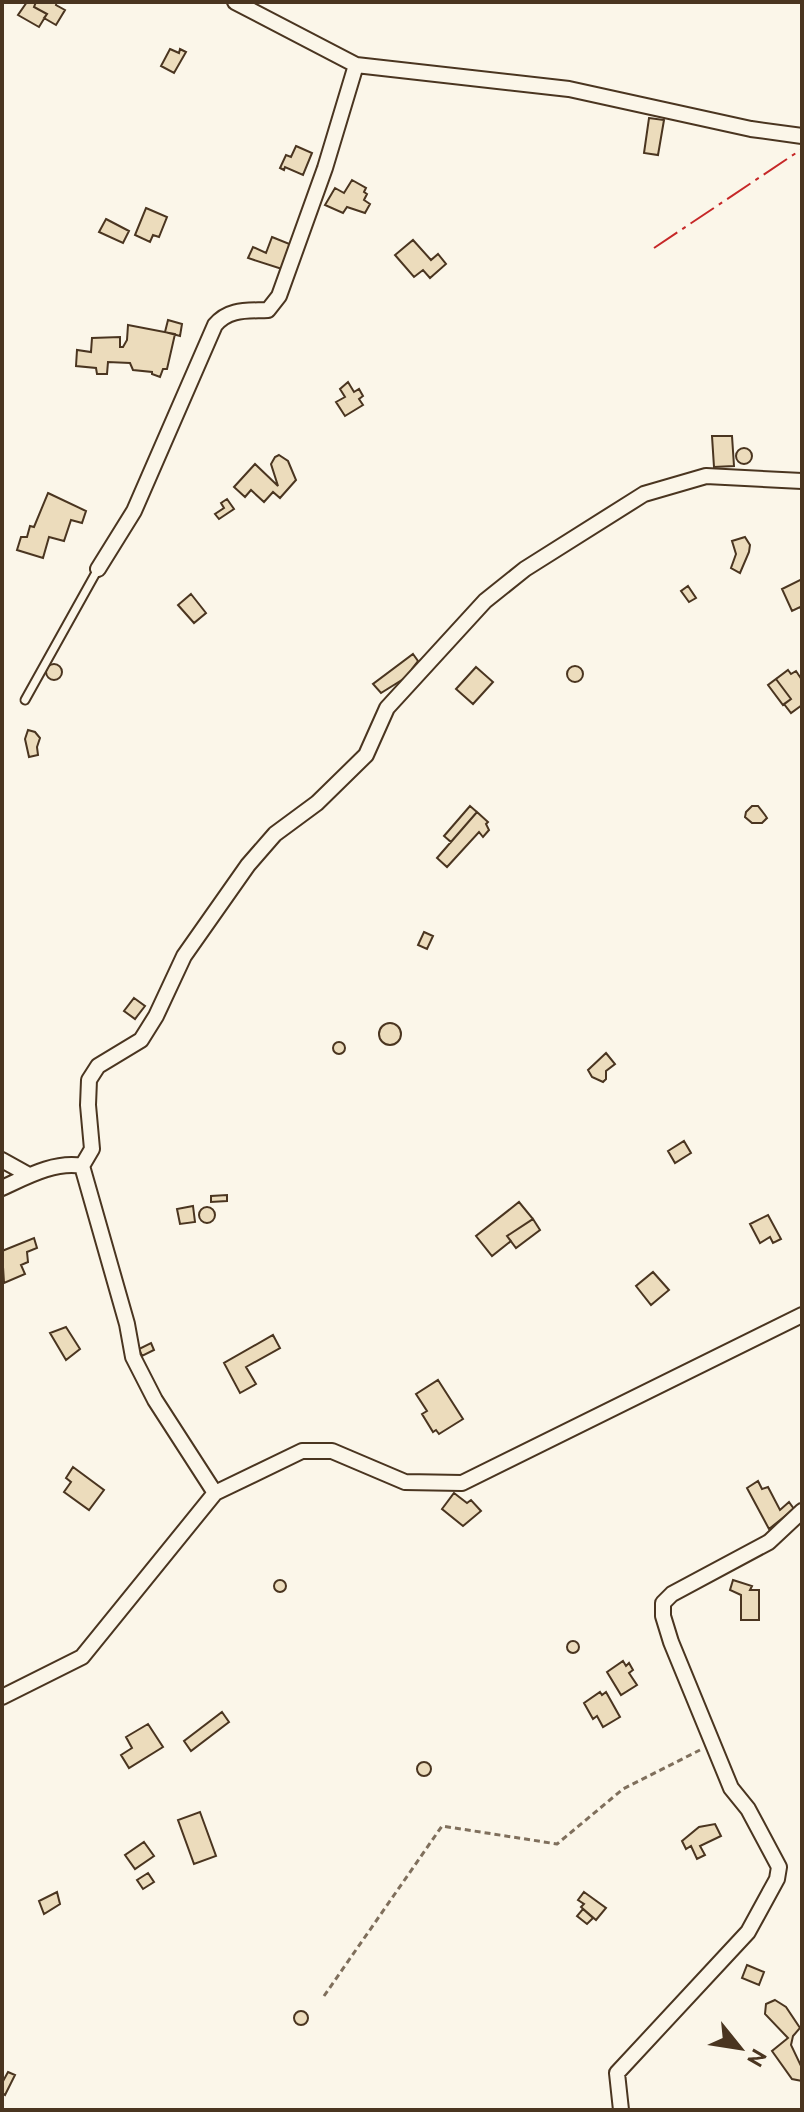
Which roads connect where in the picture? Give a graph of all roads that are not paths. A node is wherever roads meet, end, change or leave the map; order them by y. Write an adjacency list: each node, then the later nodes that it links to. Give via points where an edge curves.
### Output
1 (235, 2): 2 (street)
2 (356, 65): 3 (street, via 569,89); 5 (street, via 279,296 268,310 234,311 215,325 134,511)
3 (802, 136)
4 (802, 481): 8 (street, via 706,476 644,494 525,569 485,601 387,708 366,755 317,803 275,834 248,865 184,956 141,1040 98,1066 89,1080 92,1149)
5 (98, 569): 6 (lane)
6 (25, 700)
7 (2, 1160): 9 (street)
8 (82, 1166): 9 (street, via 68,1163); 12 (street, via 133,1357)
9 (29, 1175): 10 (street)
10 (2, 1188)
11 (802, 1315): 12 (street, via 462,1483 405,1482 332,1451 302,1451)
12 (215, 1493): 14 (street, via 82,1657)
13 (802, 1511): 15 (street, via 769,1542 663,1603 671,1642 731,1788 779,1867 737,1946 617,2073)
14 (2, 1697)
15 (621, 2110)

